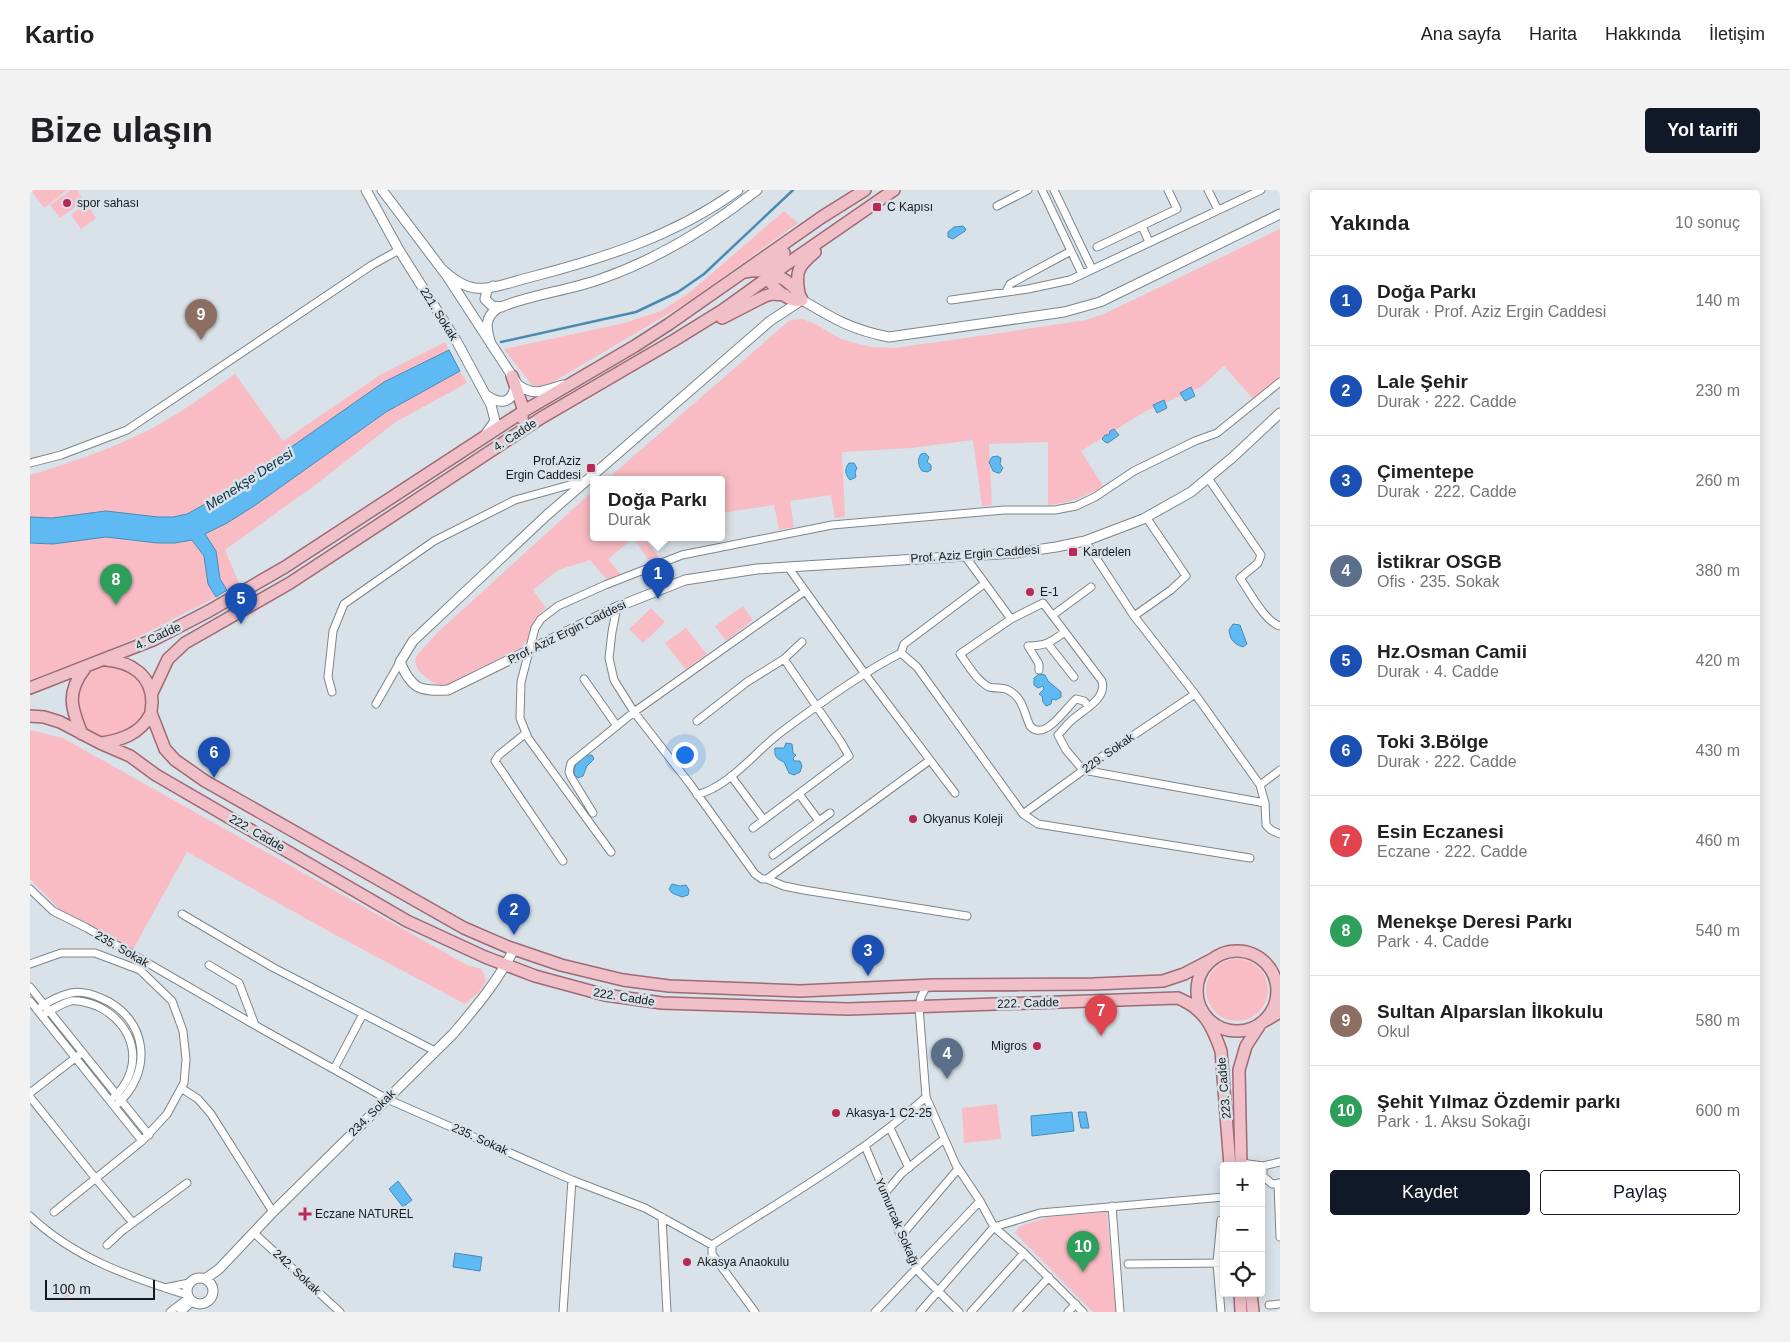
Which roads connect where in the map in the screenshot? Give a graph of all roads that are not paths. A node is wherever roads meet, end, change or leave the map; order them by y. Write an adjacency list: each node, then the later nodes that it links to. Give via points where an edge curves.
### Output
1 (366, 190): 21 (street, 221. Sokak)
2 (382, 190): 23 (street)
3 (738, 190): 28 (street, via 687,221 639,244 583,264)
4 (757, 190): 33 (street, via 683,241 626,269)
5 (865, 190): 14 (main road, 4. Cadde)
6 (894, 190): 17 (main road, 4. Cadde)
7 (1028, 190): 13 (street)
8 (1042, 190): 22 (street)
9 (1054, 190): 24 (street)
10 (1168, 190): 18 (street, via 1177,209)
11 (1208, 190): 15 (street)
12 (1261, 190): 15 (street)
13 (997, 206)
14 (836, 208): 25 (main road, 4. Cadde); 26 (main road, via 822,226 773,261 767,268)
15 (1218, 210): 19 (street)
16 (1280, 214): 31 (street, via 1100,302 1064,312 889,337 847,326)
17 (842, 226): 26 (main road, 4. Cadde); 31 (main road, via 801,265 797,279)
18 (1142, 226): 19 (street); 20 (street)
19 (1149, 242): 24 (street)
20 (1097, 247)
21 (399, 250): 39 (street, 221. Sokak, via 444,320); 44 (street, via 127,430)
22 (1071, 251): 27 (street); 29 (street, via 1010,284)
23 (442, 269): 28 (street, via 464,285); 35 (street)
24 (1092, 269): 27 (street)
25 (742, 274): 26 (main road, via 756,270); 38 (main road, 4. Cadde, via 635,346)
26 (769, 274): 30 (main road, via 772,284); 31 (main road); 34 (main road, 4. Cadde, via 723,310)
27 (1082, 274): 29 (street, via 1070,280)
28 (494, 286): 33 (street, via 487,290 485,299 492,306)
29 (1006, 292): 32 (street)
30 (785, 295): 31 (main road, via 794,301); 34 (main road, via 765,296)
31 (801, 297): 45 (street)
32 (951, 300)
33 (502, 307): 35 (street, via 487,320)
34 (681, 336): 43 (main road, 4. Cadde, via 541,418)
35 (491, 344): 36 (street)
36 (513, 382): 38 (street, via 529,391 539,392); 39 (street, via 512,395 504,401 495,401); 40 (main road)
37 (1280, 382): 64 (street, via 1217,433 1134,471 1076,506 832,525 682,555 558,606 535,628)
38 (569, 384): 40 (main road, 4. Cadde)
39 (486, 395): 42 (street, 221. Sokak, via 492,405 494,421)
40 (524, 410): 42 (main road, 4. Cadde); 43 (main road, via 520,423)
41 (1280, 413): 47 (street, Prof. Aziz Ergin Caddesi)
42 (480, 439): 67 (main road, 4. Cadde, via 285,567 209,611)
43 (482, 457): 76 (main road, 4. Cadde, via 290,584 185,643 168,658)
44 (30, 463)
45 (591, 476)
46 (590, 477): 48 (street)
47 (1208, 478): 49 (street, Prof. Aziz Ergin Caddesi, via 1191,492); 60 (street, via 1261,555 1258,563 1240,578 1266,616)
48 (584, 482): 68 (street, via 413,641); 75 (street, via 514,500 434,541 344,604 333,631 328,677)
49 (1146, 517): 50 (street, Prof. Aziz Ergin Caddesi); 58 (street, via 1186,576)
50 (1085, 541): 51 (street, Prof. Aziz Ergin Caddesi, via 1015,553); 58 (street)
51 (965, 556): 52 (street, Prof. Aziz Ergin Caddesi); 53 (street)
52 (788, 566): 55 (street); 56 (street, Prof. Aziz Ergin Caddesi, via 684,580)
53 (984, 584): 59 (street); 65 (street, via 904,644)
54 (1091, 587): 57 (street)
55 (805, 591): 71 (street); 81 (street)
56 (617, 607): 64 (street, Prof. Aziz Ergin Caddesi); 81 (street, via 609,658 614,680)
57 (1053, 615): 59 (street, via 1043,603); 61 (street)
58 (1134, 616): 77 (street)
59 (1011, 619): 79 (street, via 960,654 982,681 990,687 1016,695 1030,726 1038,731 1051,726 1076,699)
60 (1280, 626)
61 (1065, 632): 63 (street); 79 (street, via 1104,687 1101,696)
62 (802, 642): 66 (street)
63 (1048, 644): 70 (street, via 1028,646); 72 (street)
64 (530, 651): 68 (street, Prof. Aziz Ergin Caddesi, via 448,690 424,690 412,682); 86 (street, via 521,682 520,718)
65 (901, 653): 71 (street); 100 (street, via 917,667)
66 (784, 659): 80 (street); 84 (street, via 747,682)
67 (106, 660): 69 (main road); 76 (main road, via 120,661 132,667 143,676)
68 (400, 662): 78 (street)
69 (86, 667): 74 (main road); 87 (main road, via 72,692 72,706)
70 (1039, 670)
71 (865, 674): 80 (street); 89 (street)
72 (1074, 677)
73 (584, 680): 85 (street)
74 (30, 688)
75 (332, 692)
76 (152, 693): 82 (main road)
77 (1195, 694): 90 (street, 229. Sokak); 93 (street)
78 (376, 704)
79 (1089, 706): 90 (street, via 1058,735)
80 (817, 707): 92 (street, via 778,735); 95 (street, via 849,756)
81 (634, 712): 85 (street); 96 (street)
82 (151, 713): 88 (main road, via 130,735); 113 (main road, 222. Cadde, via 165,749 204,781 464,928)
83 (30, 716): 87 (main road, via 60,722)
84 (697, 721)
85 (617, 726): 98 (street, via 570,767 571,777)
86 (526, 733): 105 (street); 108 (street, via 495,760)
87 (82, 734): 88 (main road)
88 (100, 743): 117 (main road, 222. Cadde, via 130,756 156,775 407,921)
89 (930, 760): 94 (street); 109 (street)
90 (1083, 770): 97 (street); 100 (street, 229. Sokak)
91 (1280, 770): 93 (street)
92 (731, 776): 96 (street); 101 (street)
93 (1260, 785): 97 (street)
94 (955, 793)
95 (798, 794): 101 (street); 102 (street)
96 (697, 795): 109 (street, via 755,874)
97 (1265, 803): 104 (street, via 1266,825)
98 (593, 813)
99 (830, 813): 102 (street)
100 (1023, 814): 107 (street, via 1038,824)
101 (763, 819): 103 (street)
102 (819, 821): 106 (street)
103 (753, 828)
104 (1280, 834)
105 (611, 852)
106 (773, 855)
107 (1250, 858)
108 (564, 860)
109 (767, 879): 112 (street, via 804,890)
110 (30, 889): 131 (street, 235. Sokak, via 53,911)
111 (182, 914): 128 (street, via 274,968)
112 (967, 916)
113 (514, 949): 117 (street, 234. Sokak); 120 (main road, 222. Cadde, via 561,965 623,980 669,986 800,991)
114 (1213, 959): 118 (main road, via 1224,953 1249,952); 120 (main road, 222. Cadde, via 1164,981); 129 (main road, via 1198,979 1196,991)
115 (30, 964): 136 (street, via 61,953 95,953 140,970 172,1001 183,1031 186,1059)
116 (209, 965): 131 (street, via 239,983)
117 (506, 965): 124 (main road, 222. Cadde, via 605,996 662,1003 848,1009); 132 (street, 234. Sokak, via 480,1003)
118 (1270, 968): 119 (main road); 130 (main road, via 1276,979 1276,1004)
119 (1280, 975)
120 (927, 985): 124 (street)
121 (30, 987): 123 (street)
122 (30, 1001): 127 (street)
123 (44, 1004): 125 (street); 127 (street); 139 (street, via 73,992 93,995 112,1003 127,1016 137,1034 142,1055 139,1075 133,1086)
124 (920, 1006): 129 (main road, 222. Cadde, via 1178,998); 138 (street)
125 (49, 1011): 127 (street); 133 (street); 139 (street, via 72,1001 92,1004 108,1011 121,1023 130,1038 133,1056 130,1074)
126 (1280, 1012): 130 (main road)
127 (39, 1013): 134 (street)
128 (363, 1014): 132 (street); 135 (street)
129 (1204, 1014): 130 (main road, via 1224,1030 1237,1032); 147 (main road, 223. Cadde, via 1221,1051)
130 (1261, 1024): 148 (main road, 223. Cadde, via 1246,1046 1239,1070)
131 (255, 1025): 135 (street, 235. Sokak)
132 (435, 1051): 140 (street, 234. Sokak)
133 (82, 1053): 134 (street); 139 (street)
134 (76, 1058): 137 (street); 141 (street)
135 (334, 1070): 140 (street, 235. Sokak)
136 (181, 1088): 143 (street, via 167,1114); 163 (street, via 198,1099 211,1114)
137 (30, 1095): 153 (street)
138 (926, 1097): 142 (street); 144 (street)
139 (118, 1098): 141 (street); 143 (street)
140 (387, 1099): 154 (street, 235. Sokak); 163 (street, 234. Sokak)
141 (112, 1103): 145 (street)
142 (890, 1128): 146 (street); 151 (street)
143 (148, 1135): 145 (street)
144 (944, 1140): 151 (street); 152 (street)
145 (142, 1141): 153 (street)
146 (865, 1146): 158 (street, Yumurcak Sokağı); 172 (street)
147 (1238, 1162)
148 (1238, 1162)
149 (1280, 1162): 150 (street)
150 (1265, 1166)
151 (909, 1168): 158 (street)
152 (958, 1168): 160 (street); 169 (street)
153 (96, 1179): 162 (street); 166 (street)
154 (572, 1180): 165 (street, 235. Sokak); 196 (street)
155 (1265, 1180): 157 (street, via 1272,1184)
156 (187, 1183): 166 (street)
157 (1279, 1183): 170 (street)
158 (885, 1192): 169 (street, Yumurcak Sokağı)
159 (1220, 1197): 161 (street)
160 (980, 1201): 167 (street); 177 (street)
161 (1112, 1206): 167 (street, via 1040,1214); 206 (street)
162 (54, 1212)
163 (273, 1212): 168 (street, 234. Sokak)
164 (30, 1216): 182 (street, via 84,1256)
165 (662, 1217): 172 (street, 235. Sokak); 197 (street)
166 (133, 1223): 171 (street)
167 (994, 1227): 173 (street); 183 (street)
168 (254, 1233): 176 (street, 234. Sokak); 195 (street, 242. Sokak)
169 (901, 1236): 177 (street, Yumurcak Sokağı)
170 (1280, 1237)
171 (106, 1245)
172 (712, 1245): 198 (street, via 712,1254)
173 (1024, 1253): 178 (street); 202 (street)
174 (1220, 1263): 175 (street)
175 (1128, 1264)
176 (219, 1269): 179 (street, 234. Sokak); 181 (street, 234. Sokak)
177 (916, 1269): 183 (street, Yumurcak Sokağı); 199 (street)
178 (1049, 1277): 189 (street); 203 (street)
179 (205, 1279): 180 (street, via 196,1278); 181 (street)
180 (189, 1283): 182 (street); 188 (street, via 186,1289)
181 (212, 1286): 187 (street)
182 (165, 1288): 188 (street)
183 (937, 1291): 200 (street); 201 (street, Yumurcak Sokağı)
184 (1221, 1297): 207 (street)
185 (1240, 1297): 208 (main road)
186 (1251, 1297): 209 (main road)
187 (209, 1301): 188 (street, via 203,1304); 194 (street)
188 (192, 1302): 192 (street); 193 (street)
189 (1076, 1304): 204 (street); 205 (street)
190 (1280, 1304): 191 (street)
191 (1269, 1305)
192 (170, 1312)
193 (181, 1312)
194 (208, 1312)
195 (340, 1312)
196 (563, 1312)
197 (667, 1312)
198 (755, 1312)
199 (875, 1312)
200 (920, 1312)
201 (959, 1312)
202 (971, 1312)
203 (1017, 1312)
204 (1068, 1312)
205 (1083, 1312)
206 (1120, 1312)
207 (1221, 1312)
208 (1242, 1312)
209 (1252, 1312)

